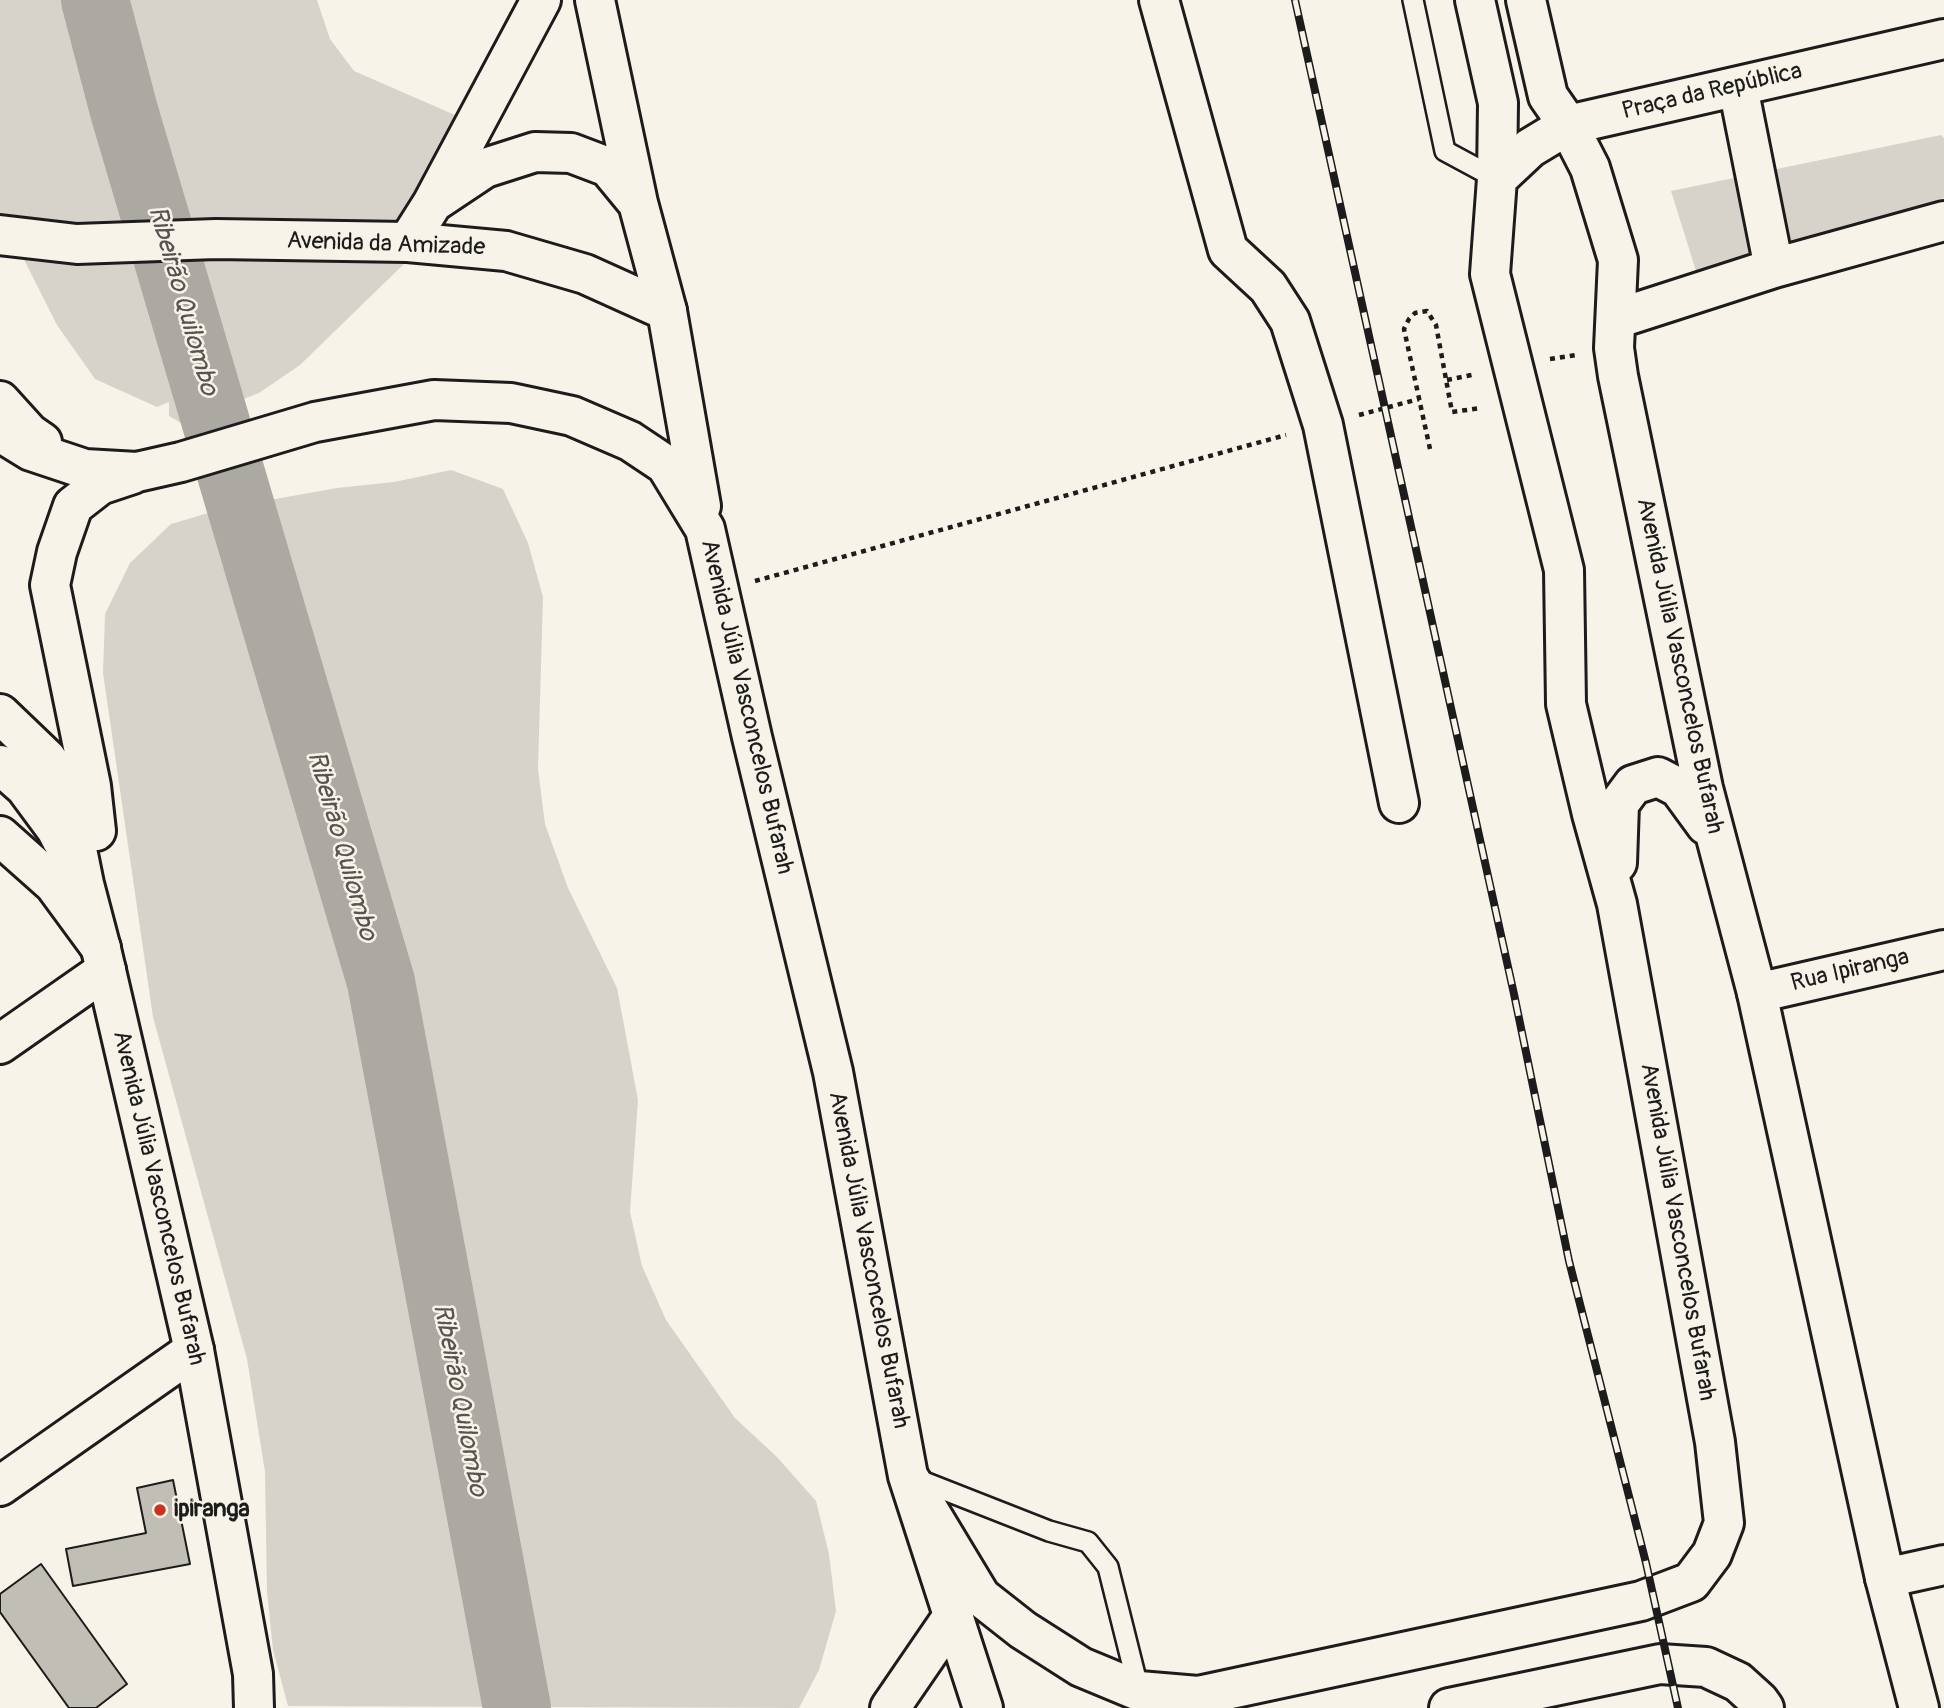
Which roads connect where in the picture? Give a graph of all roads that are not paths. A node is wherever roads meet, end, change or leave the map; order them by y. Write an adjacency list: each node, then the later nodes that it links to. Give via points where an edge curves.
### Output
1 (541, 0): 14 (main road)
2 (595, 0): 13 (main road)
3 (1159, 0): 28 (main road, via 1228,250 1268,287 1290,321 1323,425)
4 (1413, 0): 12 (lane, via 1445,151)
5 (1475, 0): 12 (main road, Avenida Júlia Vasconcelos Bufarah, via 1498,103)
6 (1526, 0): 11 (main road, Avenida Júlia Vasconcelos Bufarah, via 1548,96)
7 (1944, 38): 8 (main road, Praça da República)
8 (1904, 48): 9 (main road); 10 (main road, Praça da República)
9 (1944, 71)
10 (1738, 87): 11 (main road, Praça da República); 18 (main road)
11 (1568, 125): 12 (main road, Praça da República, via 1530,148); 20 (main road, Avenida Júlia Vasconcelos Bufarah, via 1590,168 1618,260)
12 (1497, 179): 32 (main road, Avenida Júlia Vasconcelos Bufarah, via 1490,274 1564,570 1566,704)
13 (638, 203): 14 (main road, via 608,167 571,153 535,152 485,169); 19 (main road)
14 (432, 204): 17 (main road)
15 (1944, 221): 18 (main road)
16 (0, 235): 17 (main road, Avenida da Amizade, via 77,244 216,239)
17 (408, 242): 19 (main road, Avenida da Amizade, via 506,251 584,274)
18 (1774, 268): 20 (main road)
19 (667, 311): 25 (main road)
20 (1615, 334): 30 (main road, Avenida Júlia Vasconcelos Bufarah, via 1618,376)
21 (0, 401): 23 (main road, via 29,433)
22 (0, 432): 23 (main road, Avenida Júlia Vasconcelos Bufarah, via 32,451)
23 (85, 469): 24 (main road, Avenida Júlia Vasconcelos Bufarah)
24 (137, 472): 25 (main road, Avenida Júlia Vasconcelos Bufarah, via 315,422 434,400 511,403 572,416 630,441 666,465); 34 (main road, via 100,485 73,506 50,585 91,786 101,872)
25 (705, 529): 38 (main road, Avenida Júlia Vasconcelos Bufarah, via 833,1072)
26 (0, 714): 31 (main road, Avenida Júlia Vasconcelos Bufarah, via 47,759 65,790)
27 (0, 765): 31 (main road, via 25,787 56,829)
28 (1399, 803)
29 (0, 836): 34 (main road, via 54,884)
30 (1718, 848): 32 (main road, via 1679,788 1658,777 1633,785 1619,804); 35 (main road, Avenida Júlia Vasconcelos Bufarah)
31 (84, 884): 34 (main road, Avenida Júlia Vasconcelos Bufarah)
32 (1616, 904): 43 (main road, Avenida Júlia Vasconcelos Bufarah, via 1715,1442 1724,1523 1712,1554 1691,1582 1641,1601 1198,1696)
33 (1944, 950): 35 (main road, Rua Ipiranga)
34 (104, 959): 36 (main road); 37 (main road, Avenida Júlia Vasconcelos Bufarah)
35 (1757, 993): 41 (main road, Avenida Júlia Vasconcelos Bufarah)
36 (0, 1044)
37 (194, 1350): 39 (main road); 44 (main road, Avenida Júlia Vasconcelos Bufarah, via 253,1674)
38 (908, 1476): 42 (main road, Avenida Júlia Vasconcelos Bufarah); 43 (main road, Avenida Júlia Vasconcelos Bufarah, via 981,1597 1082,1667); 43 (lane, via 1088,1542 1108,1567)
39 (0, 1486)
40 (1944, 1565): 41 (main road)
41 (1885, 1578): 49 (main road, Avenida Júlia Vasconcelos Bufarah)
42 (953, 1616): 45 (main road); 46 (main road, Avenida Júlia Vasconcelos Bufarah)
43 (1139, 1691)
44 (254, 1708)
45 (890, 1708)
46 (983, 1708)
47 (1449, 1708): 48 (main road, via 1660,1664 1706,1667 1738,1682)
48 (1764, 1708)
49 (1919, 1708)

